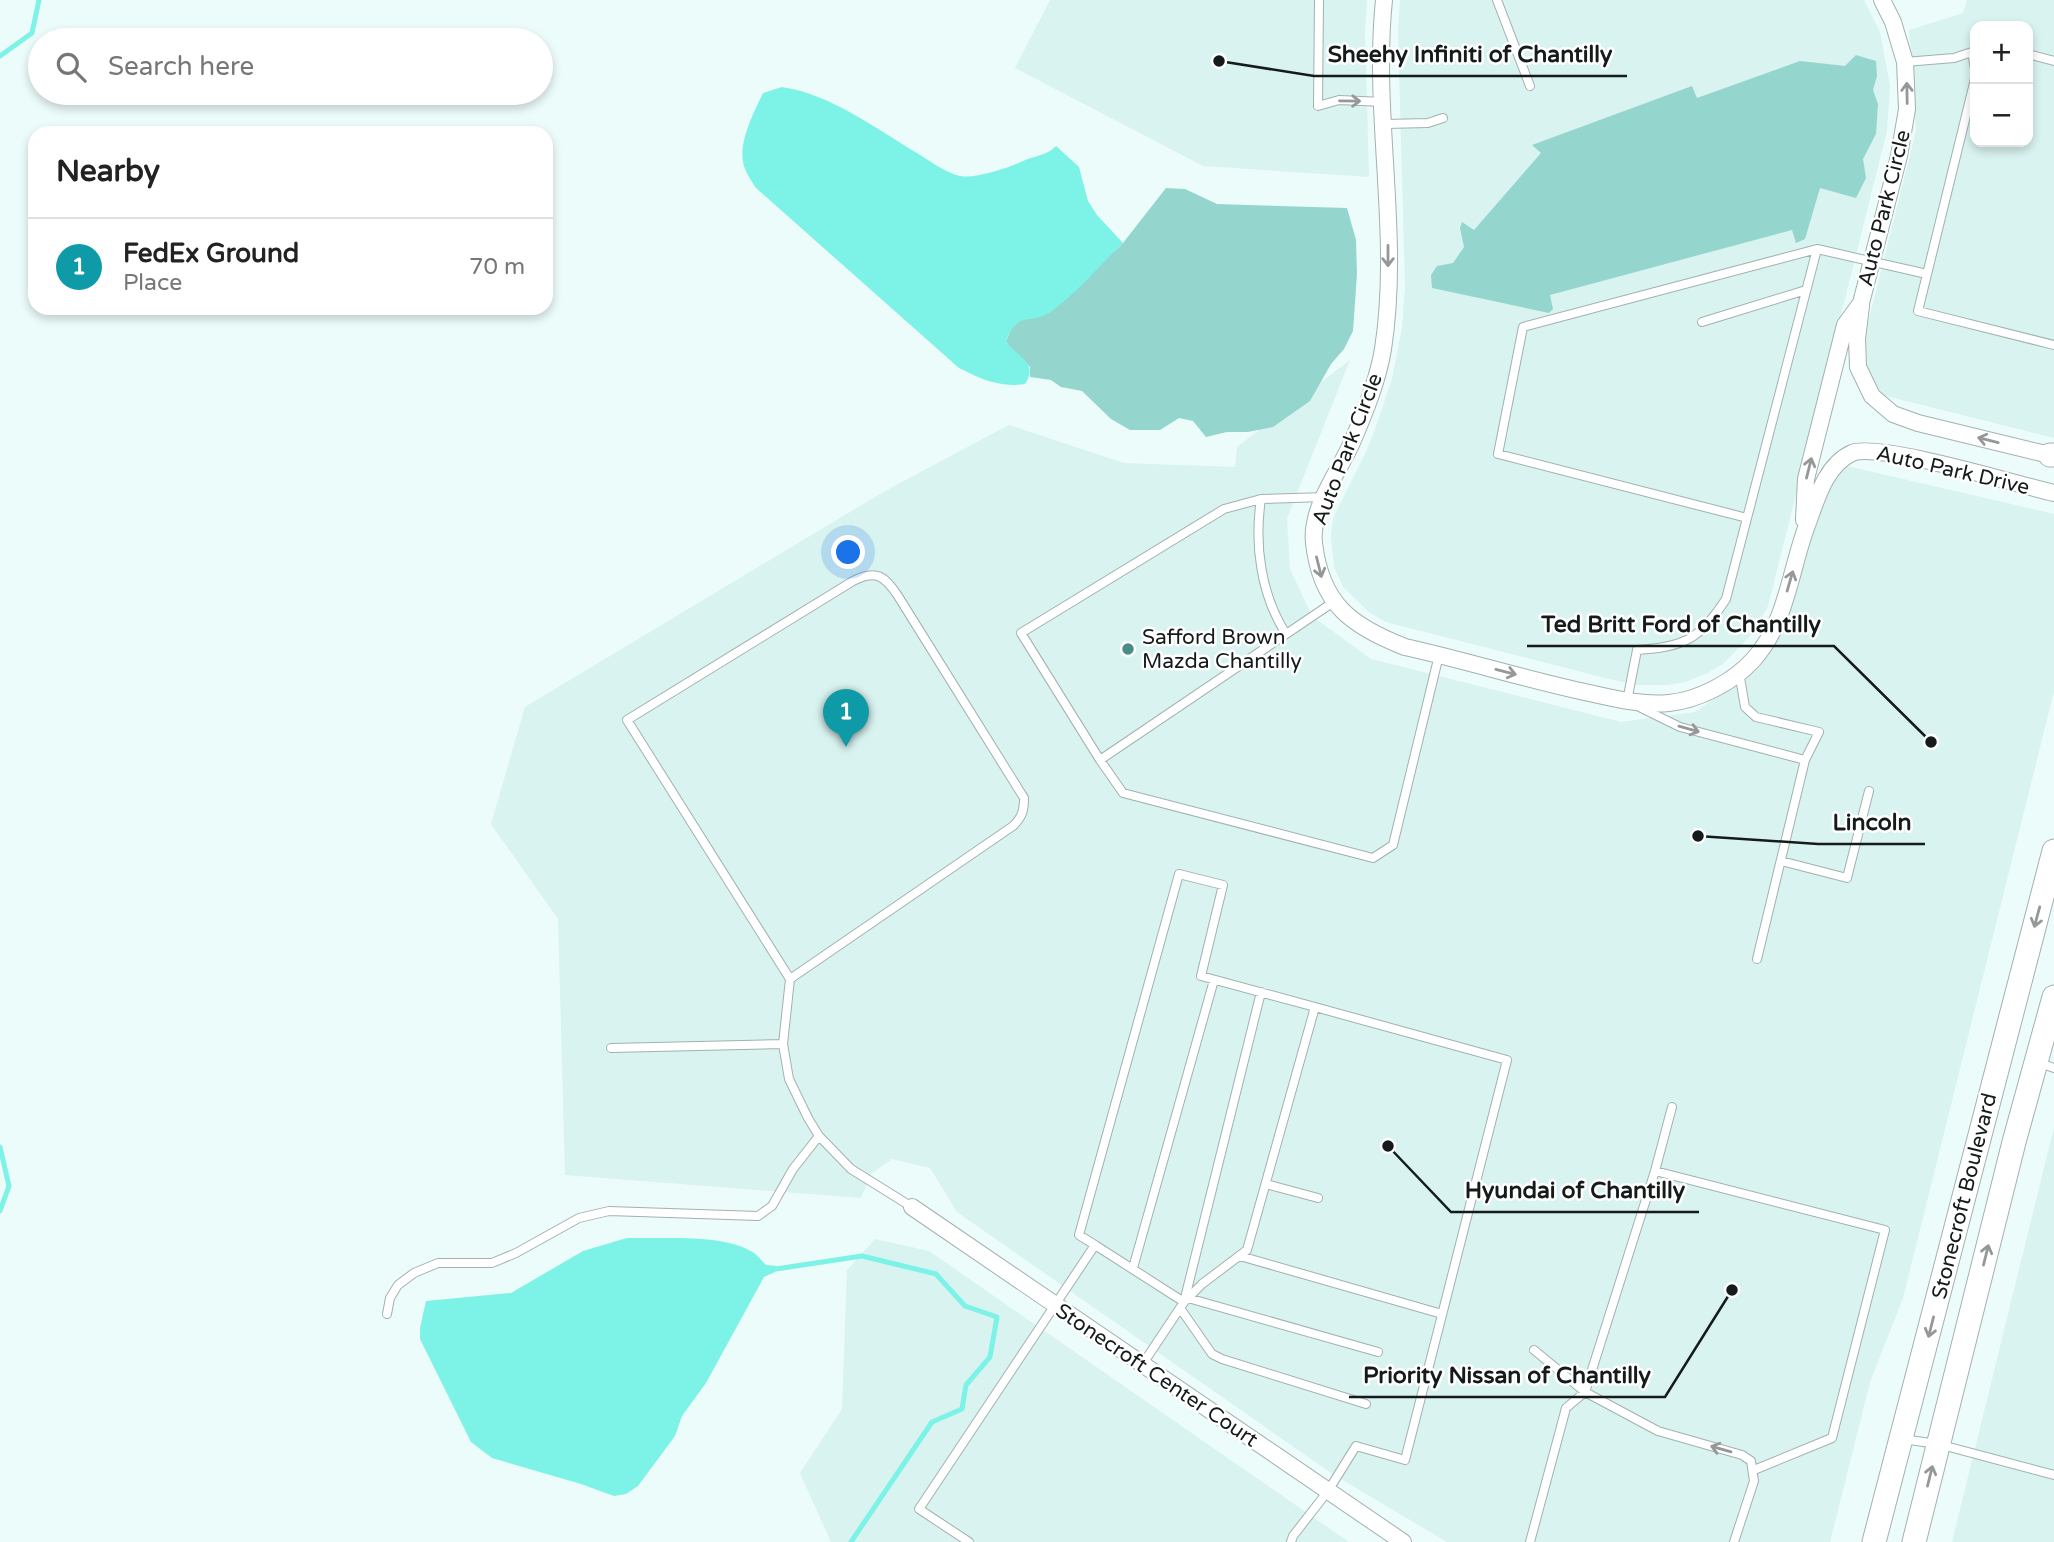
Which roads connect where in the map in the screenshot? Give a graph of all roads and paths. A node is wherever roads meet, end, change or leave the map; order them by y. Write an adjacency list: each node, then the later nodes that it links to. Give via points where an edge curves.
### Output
1 (1319, 0): 11 (lane, one-way to 11, via 1318,106 1339,100)
2 (1384, 0): 11 (street, Auto Park Circle)
3 (1497, 0): 10 (lane)
4 (1882, 0): 8 (street, Auto Park Circle)
5 (1970, 53): 8 (lane)
6 (2033, 55): 7 (lane)
7 (2054, 61)
8 (1905, 62): 15 (street, Auto Park Circle, one-way to 8, via 1904,132)
9 (1974, 84): 16 (lane)
10 (1530, 86)
11 (1383, 102): 13 (street, Auto Park Circle)
12 (1443, 118): 13 (lane)
13 (1385, 124): 24 (street, Auto Park Circle, one-way to 24, via 1388,300 1382,351 1353,441)
14 (1817, 249): 15 (lane); 17 (lane); 26 (lane, via 1523,327 1498,454)
15 (1872, 260): 16 (lane); 18 (street, Auto Park Circle)
16 (1927, 274): 20 (lane, via 1917,311)
17 (1806, 290): 19 (lane); 26 (lane)
18 (1861, 303): 21 (street, Auto Park Drive, one-way to 18, via 1893,414 1872,396 1858,367); 27 (street, Auto Park Circle, one-way to 18, via 1806,480 1846,325)
19 (1702, 322)
20 (2054, 345)
21 (2053, 455)
22 (1823, 482): 23 (street, Auto Park Drive, via 1838,463 1867,450); 27 (street, Auto Park Circle)
23 (2054, 493)
24 (1325, 497): 25 (lane); 28 (street, Auto Park Circle, one-way to 28, via 1316,518 1314,540 1324,583)
25 (1261, 499): 29 (lane, via 1258,538 1265,585); 34 (lane, via 1214,514 1021,633)
26 (1747, 518): 32 (lane, via 1721,606 1690,639 1637,649)
27 (1803, 536): 31 (street, Auto Park Circle, one-way to 27, via 1754,660 1782,610)
28 (1335, 601): 29 (lane); 30 (street, Auto Park Circle, via 1352,621 1373,634)
29 (1286, 634): 34 (lane)
30 (1439, 655): 32 (street, Auto Park Circle, one-way to 32); 34 (lane, via 1393,845 1373,858 1123,793)
31 (1740, 672): 32 (street, Auto Park Circle, via 1691,698 1669,703); 33 (lane, via 1745,707 1756,717 1819,732)
32 (1627, 701): 33 (lane, one-way to 33, via 1680,727)
33 (1805, 760): 37 (lane)
34 (1100, 761)
35 (1869, 791): 37 (lane, via 1847,878)
36 (2054, 851): 65 (main road, Stonecroft Boulevard, one-way to 65)
37 (1781, 861): 38 (lane)
38 (1757, 959)
39 (790, 979): 39 (lane, via 627,720 853,581 877,575 898,596 1024,798 1024,808 1013,826); 44 (lane)
40 (1214, 980): 41 (lane); 53 (lane, via 1201,976 1223,886 1179,874 1079,1235); 55 (lane)
41 (1261, 992): 43 (lane); 56 (lane)
42 (2054, 998): 46 (main road, Stonecroft Boulevard)
43 (1315, 1007): 50 (lane); 59 (lane, via 1507,1060)
44 (783, 1044): 45 (lane); 48 (lane, via 789,1079)
45 (611, 1048)
46 (2045, 1065): 66 (main road, Stonecroft Boulevard, one-way to 46)
47 (1672, 1107): 49 (lane)
48 (820, 1136): 52 (lane, via 851,1169); 58 (lane, via 793,1169 772,1206 758,1216 609,1211 579,1218 492,1263 438,1263 414,1273 398,1285)
49 (1655, 1171): 63 (lane); 67 (lane, via 1885,1230 1832,1438)
50 (1266, 1184): 51 (lane); 54 (lane, via 1247,1250)
51 (1318, 1198)
52 (912, 1208): 57 (street, Stonecroft Center Court)
53 (1095, 1245): 55 (lane); 57 (lane)
54 (1240, 1256): 56 (lane); 59 (lane)
55 (1133, 1268): 56 (lane)
56 (1184, 1303): 61 (lane); 62 (lane); 64 (lane, via 1212,1354)
57 (1055, 1306): 62 (street, Stonecroft Center Court); 70 (lane, via 919,1509)
58 (387, 1314)
59 (1442, 1314): 69 (lane, via 1405,1460 1356,1446)
60 (1534, 1350): 63 (lane)
61 (1378, 1352)
62 (1142, 1365): 69 (street, Stonecroft Center Court)
63 (1585, 1392): 67 (lane, one-way to 63, via 1742,1455 1658,1431); 73 (lane, via 1566,1408)
64 (1366, 1404)
65 (1902, 1439): 66 (lane); 75 (main road, Stonecroft Boulevard)
66 (1938, 1444): 68 (lane); 76 (main road, Stonecroft Boulevard, one-way to 66)
67 (1754, 1470): 74 (lane)
68 (2054, 1475)
69 (1328, 1491): 71 (lane); 72 (street, Stonecroft Center Court)
70 (969, 1542)
71 (1291, 1542)
72 (1403, 1542)
73 (1530, 1542)
74 (1734, 1542)
75 (1874, 1542)
76 (1914, 1542)

